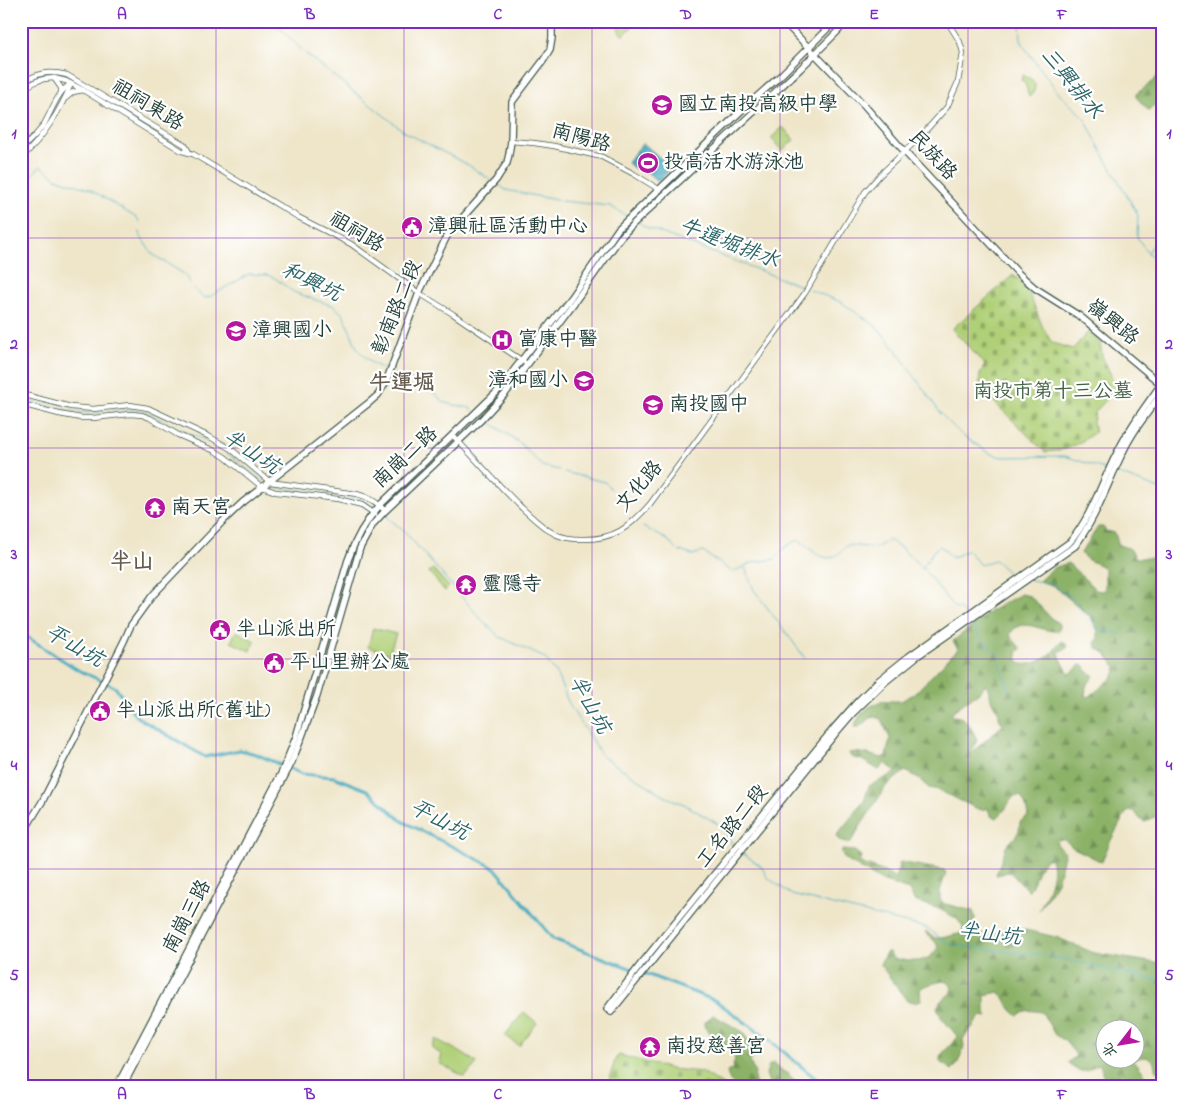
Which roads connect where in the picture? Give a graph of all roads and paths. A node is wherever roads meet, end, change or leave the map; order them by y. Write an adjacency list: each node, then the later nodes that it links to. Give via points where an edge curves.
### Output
1 (552, 21): 15 (main road, 彰南路二段, via 550,50 512,102)
2 (783, 21): 6 (main road, 民族路)
3 (835, 21): 6 (main road)
4 (846, 21): 7 (main road)
5 (947, 21): 17 (street, via 963,53 958,82 944,111)
6 (809, 48): 7 (main road, 民族路); 20 (main road)
7 (815, 54): 17 (main road, 民族路); 21 (main road)
8 (54, 78): 9 (street); 11 (street, via 38,80); 13 (street)
9 (72, 81): 10 (street, via 67,75 52,72 35,75); 12 (street, 祖祠東路); 13 (street); 14 (street); 18 (street, 祖祠東路, via 184,145)
10 (21, 83)
11 (21, 90)
12 (83, 90): 14 (street); 18 (street, 祖祠東路, via 182,151)
13 (61, 93): 16 (street, via 43,125)
14 (65, 98): 19 (street, via 47,129)
15 (511, 141): 20 (street, 南陽路, via 554,146 602,157); 22 (main road, 彰南路二段, via 507,163 448,234)
16 (21, 149)
17 (904, 151): 23 (main road, 民族路, via 1018,274); 31 (street, 文化路, via 865,192 804,293 650,504 622,530 600,539 554,534 512,499)
18 (189, 152): 22 (street, 祖祠路, via 298,217 351,244)
19 (21, 158)
20 (659, 189): 21 (street, 南陽路); 24 (main road, 南崗二路, via 611,237)
21 (665, 194): 24 (main road, 南崗二路, via 632,224)
22 (419, 293): 25 (street, 祖祠路); 33 (main road, 彰南路二段, via 382,389)
23 (1064, 306): 26 (main road, 嶺興路)
24 (557, 320): 25 (main road, 南崗二路)
25 (525, 363): 30 (main road, 南崗二路); 31 (main road, 南崗二路, via 505,394)
26 (1162, 384): 32 (main road, via 1138,416)
27 (1162, 393): 32 (main road)
28 (21, 394): 33 (street, via 71,407 93,409 130,405 148,408 231,449)
29 (21, 404): 33 (street, via 81,418 142,415 215,451)
30 (453, 436): 31 (street, 文化路); 34 (main road, 南崗二路)
31 (458, 441): 35 (main road, 南崗二路)
32 (1120, 451): 41 (main road, 工名路二段, via 1089,519 1070,542 1017,584 878,681)
33 (266, 484): 34 (street, via 357,494); 36 (street, via 276,492 338,499 362,505); 40 (main road, 彰南路二段, via 223,521 152,596 131,625 42,802)
34 (380, 505): 35 (street); 36 (main road, 南崗二路)
35 (384, 511): 37 (main road, 南崗二路)
36 (373, 512): 37 (street); 38 (main road, 南崗二路, via 360,531 348,560)
37 (379, 517): 38 (main road, 南崗二路, via 360,548 317,696 302,739)
38 (289, 764): 39 (main road, 南崗三路)
39 (276, 788): 42 (main road, 南崗三路); 43 (main road, 南崗三路)
40 (21, 836)
41 (609, 1010)
42 (117, 1086)
43 (124, 1086)

